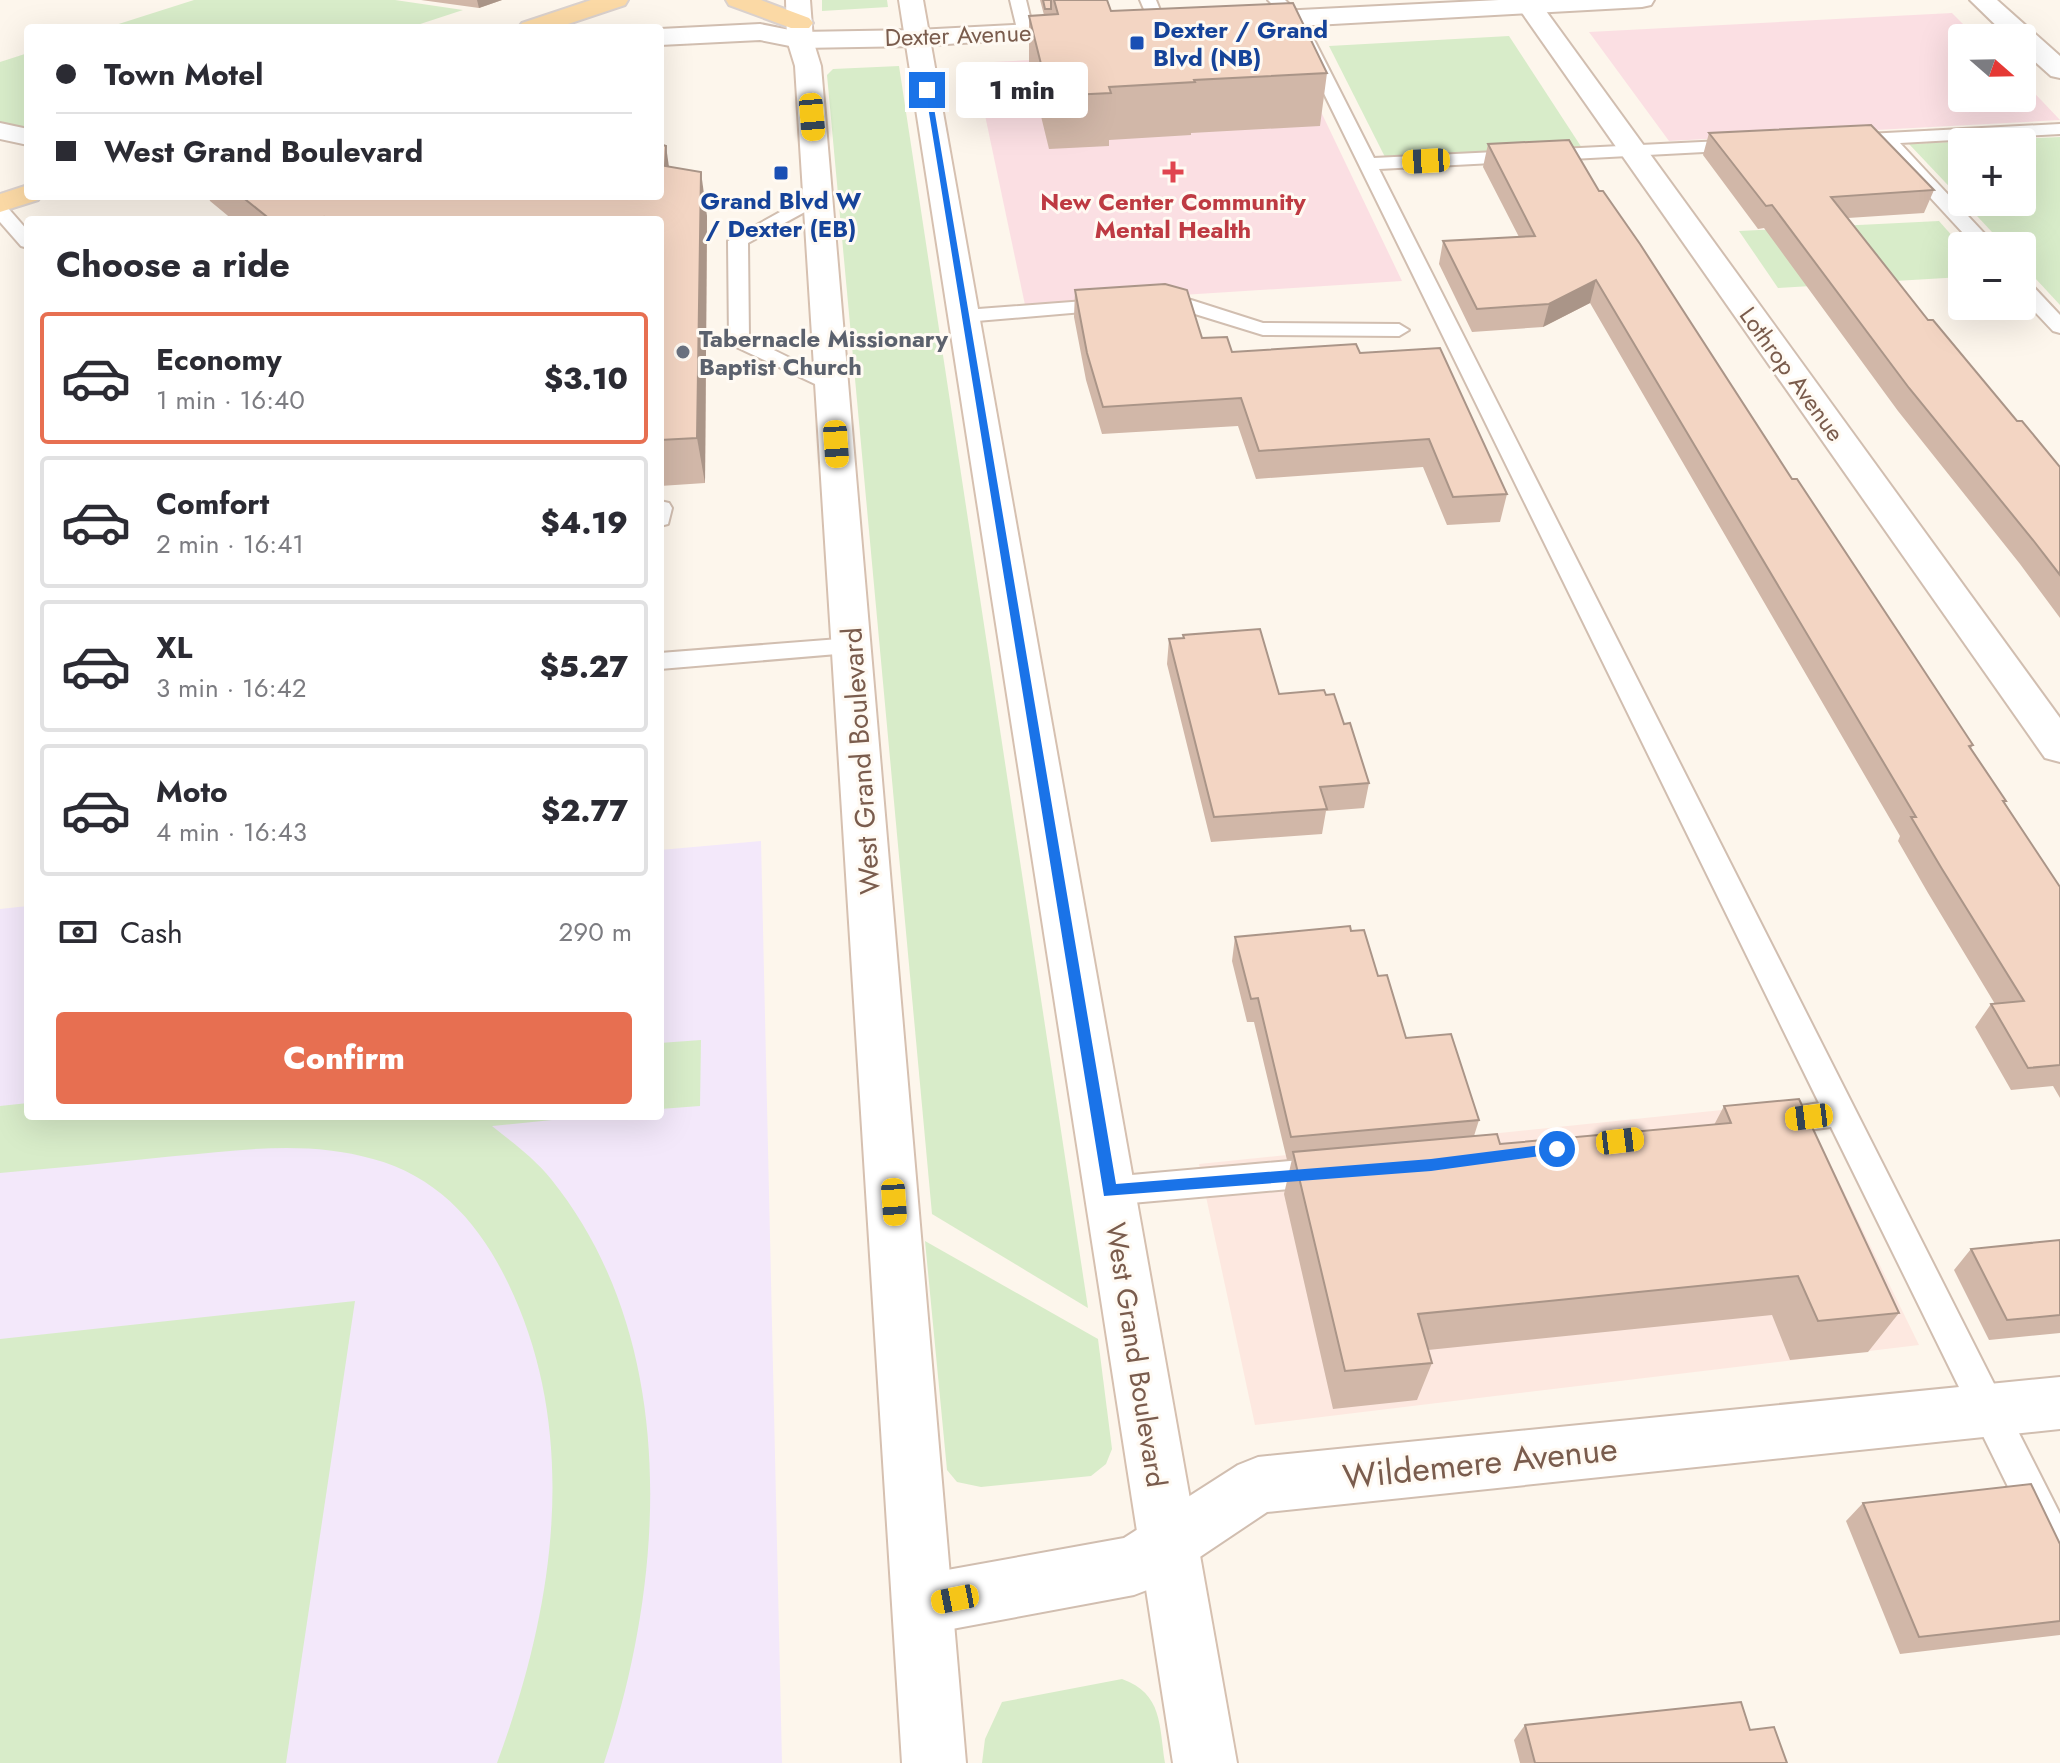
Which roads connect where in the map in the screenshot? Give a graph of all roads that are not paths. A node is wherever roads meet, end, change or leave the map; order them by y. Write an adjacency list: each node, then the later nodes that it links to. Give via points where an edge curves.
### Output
1 (616, 0): 13 (main road)
2 (738, 0): 11 (main road)
3 (911, 0): 18 (main road, West Grand Boulevard)
4 (1018, 0): 16 (lane)
5 (1148, 0): 15 (lane)
6 (1276, 0): 10 (lane)
7 (1642, 0): 9 (main road)
8 (1982, 0): 20 (main road)
9 (1527, 3): 10 (main road); 27 (main road, Lothrop Avenue)
10 (1295, 18): 12 (main road); 28 (lane)
11 (799, 21): 17 (main road, Dexter Avenue, via 760,32); 18 (main road, Dexter Avenue); 19 (main road, Dexter Avenue, via 746,52); 30 (main road, West Grand Boulevard, via 808,66)
12 (1219, 22)
13 (548, 24)
14 (1188, 24): 15 (main road, Dexter Avenue)
15 (1138, 26): 16 (main road, Dexter Avenue)
16 (1026, 33): 18 (main road, Dexter Avenue)
17 (664, 37)
18 (917, 38): 36 (main road, West Grand Boulevard)
19 (664, 61)
20 (2060, 70)
21 (2060, 129): 24 (lane)
22 (0, 131): 23 (main road)
23 (24, 136)
24 (1886, 138): 25 (lane); 33 (lane)
25 (1826, 141)
26 (1765, 144): 27 (lane)
27 (1632, 151): 28 (lane); 42 (main road, Lothrop Avenue)
28 (1368, 164): 43 (lane)
29 (24, 195): 31 (main road)
30 (818, 197): 39 (main road, West Grand Boulevard); 39 (lane, via 738,241 739,341)
31 (0, 203)
32 (0, 211): 34 (lane)
33 (1973, 232)
34 (24, 238)
35 (2036, 301): 37 (lane)
36 (965, 316): 38 (lane, via 1164,302 1264,329); 46 (main road, West Grand Boulevard)
37 (2060, 327)
38 (1399, 330)
39 (832, 386): 40 (main road, West Grand Boulevard)
40 (852, 646): 41 (lane); 51 (main road, West Grand Boulevard)
41 (664, 661)
42 (2060, 748)
43 (1840, 1113): 44 (lane); 48 (lane)
44 (1746, 1125)
45 (1358, 1169): 46 (lane)
46 (1109, 1191): 49 (main road, West Grand Boulevard)
47 (2060, 1403): 48 (main road, Wildemere Avenue)
48 (1988, 1411): 49 (main road, Wildemere Avenue, via 1258,1485); 50 (lane)
49 (1168, 1546): 51 (main road, Wildemere Avenue, via 1134,1566); 53 (main road, West Grand Boulevard)
50 (2060, 1553)
51 (925, 1604): 52 (main road, West Grand Boulevard)
52 (934, 1763)
53 (1205, 1763)

